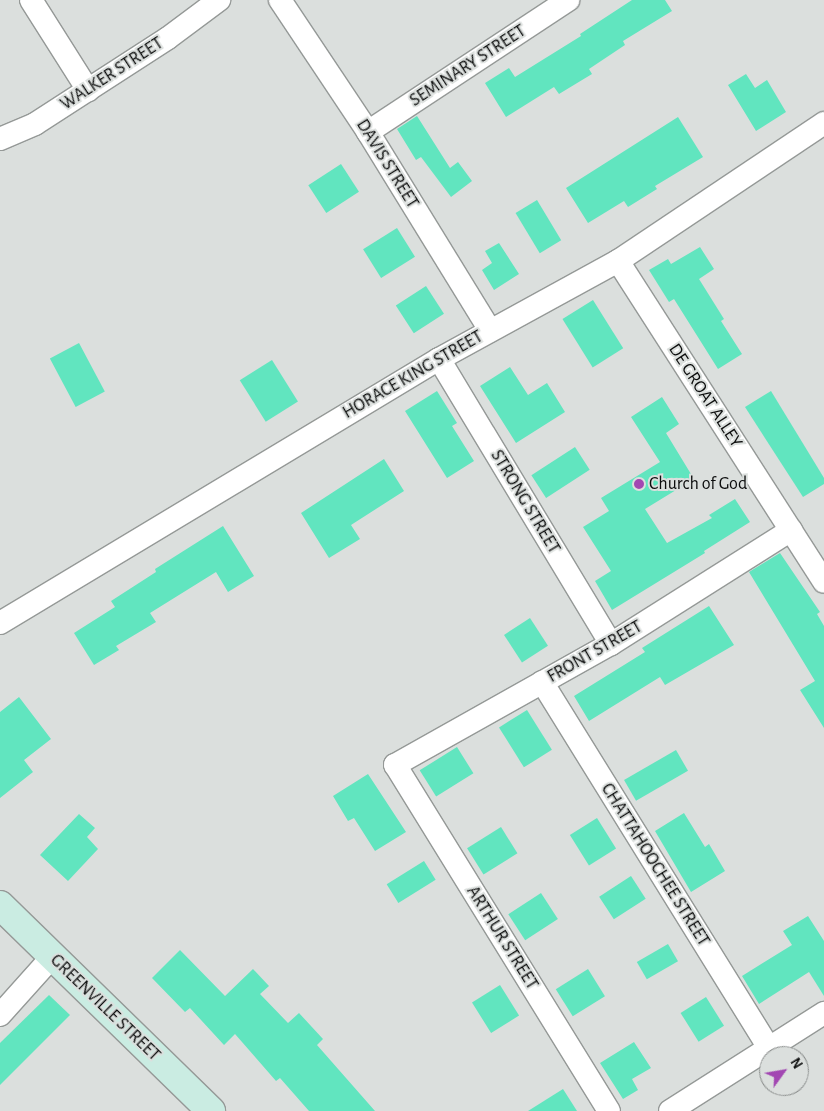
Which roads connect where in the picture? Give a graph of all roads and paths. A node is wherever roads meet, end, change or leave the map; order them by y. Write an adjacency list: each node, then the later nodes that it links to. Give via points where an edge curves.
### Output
1 (31, 0): 5 (street)
2 (219, 0): 5 (street, WALKER STREET)
3 (280, 0): 7 (street, DAVIS STREET)
4 (568, 0): 7 (street, SEMINARY STREET)
5 (88, 90): 8 (street, WALKER STREET, via 35,124)
6 (824, 123): 9 (street, HORACE KING STREET)
7 (368, 132): 10 (street, DAVIS STREET)
8 (0, 139)
9 (618, 261): 10 (street, HORACE KING STREET); 12 (street, DE GROAT ALLEY)
10 (490, 330): 11 (street, HORACE KING STREET)
11 (438, 359): 14 (street, HORACE KING STREET); 15 (street, STRONG STREET)
12 (791, 530): 13 (street, DE GROAT ALLEY); 15 (street, FRONT STREET)
13 (824, 582)
14 (0, 624)
15 (611, 644): 16 (street, FRONT STREET)
16 (542, 682): 17 (street, FRONT STREET); 22 (street, CHATTAHOOCHEE STREET)
17 (395, 765): 26 (street, ARTHUR STREET)
18 (0, 905): 19 (street, GREENVILLE STREET)
19 (52, 957): 21 (street); 25 (street, GREENVILLE STREET)
20 (824, 1013): 23 (street)
21 (0, 1015)
22 (768, 1046)
23 (772, 1046)
24 (759, 1054): 27 (street)
25 (211, 1111)
26 (609, 1111)
27 (670, 1111)

